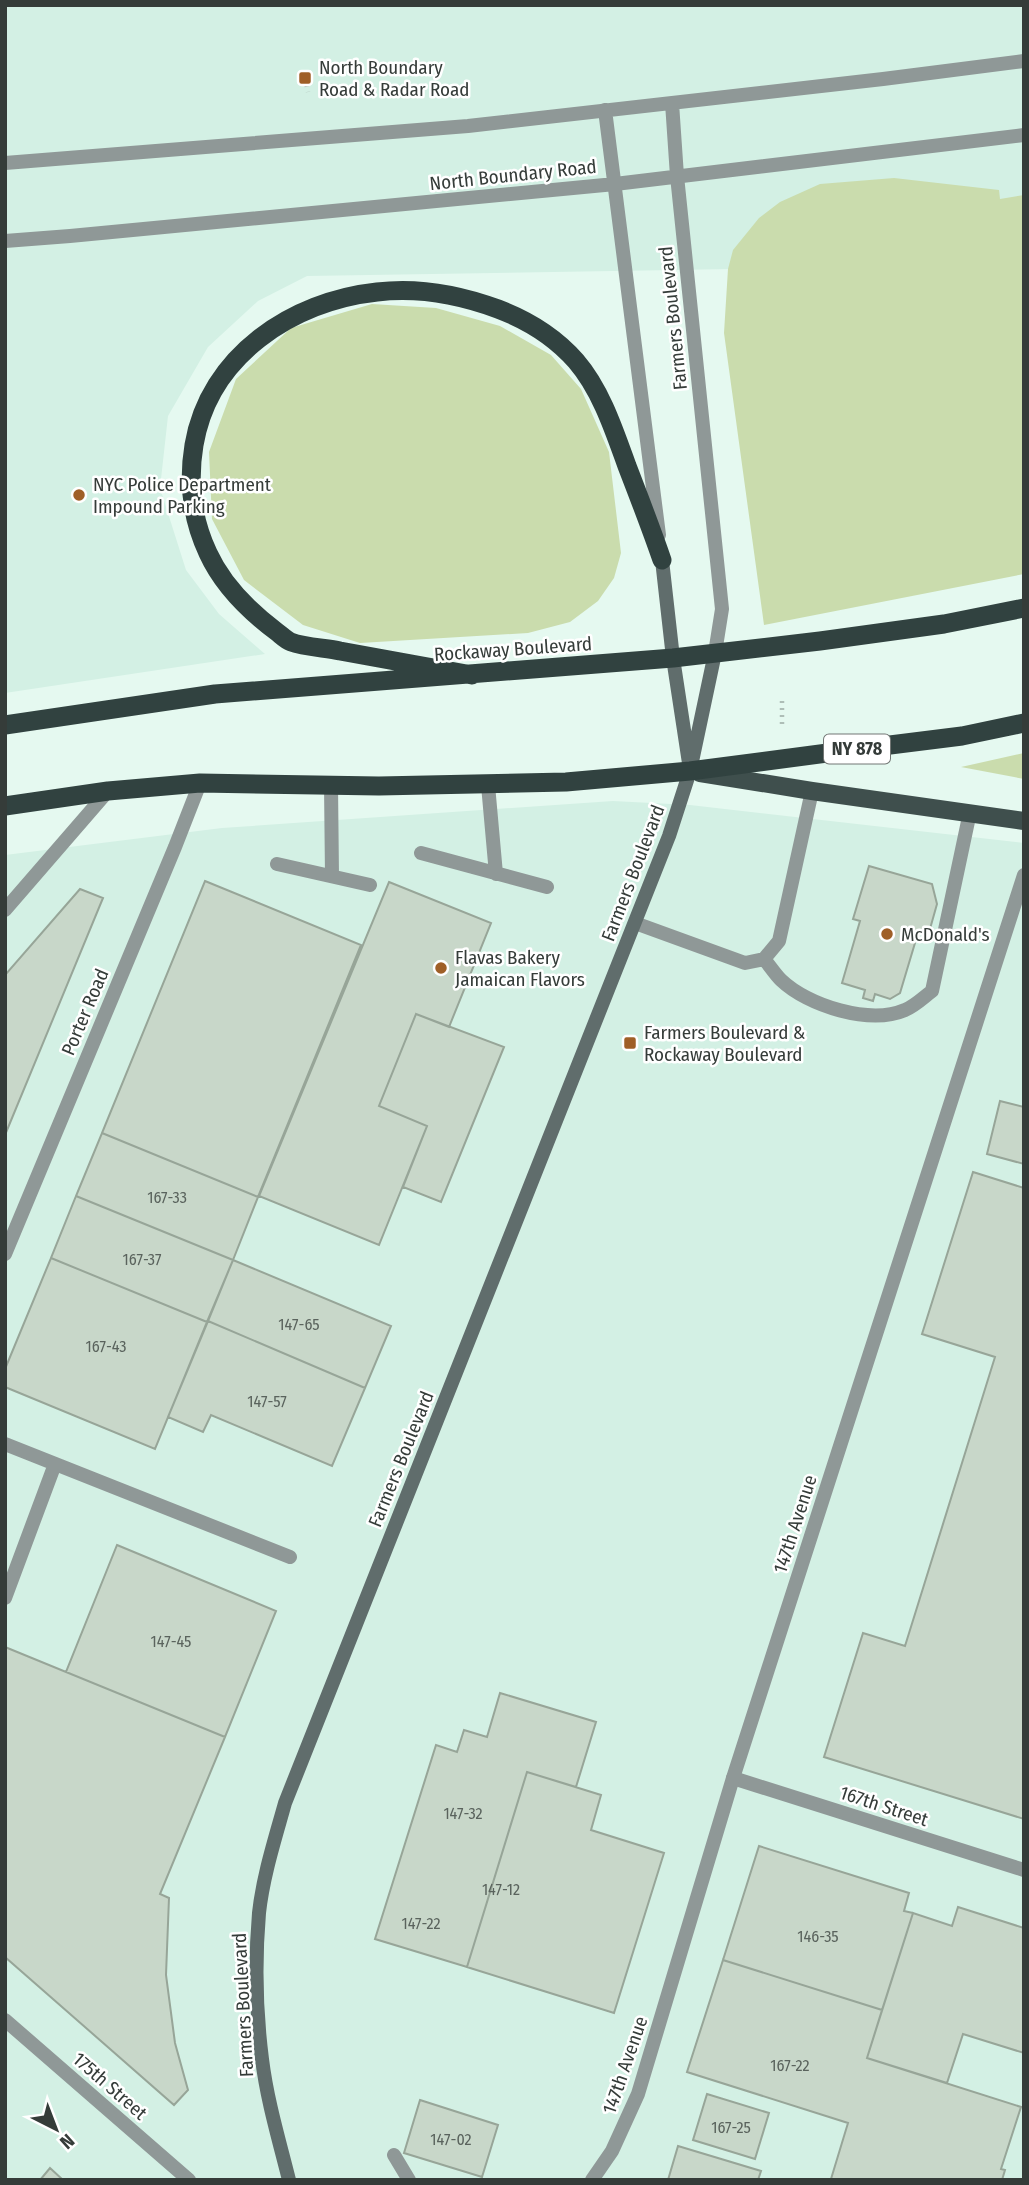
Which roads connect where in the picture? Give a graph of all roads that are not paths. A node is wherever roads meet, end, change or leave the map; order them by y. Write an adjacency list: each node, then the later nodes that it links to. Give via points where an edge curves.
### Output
1 (1024, 61): 2 (street)
2 (672, 103): 3 (street); 6 (street, Farmers Boulevard)
3 (605, 110): 5 (street); 7 (street, Farmers Boulevard)
4 (1024, 135): 6 (street, North Boundary Road)
5 (5, 163)
6 (677, 176): 7 (street, North Boundary Road); 11 (street, Farmers Boulevard, via 722,609)
7 (615, 184): 8 (street, North Boundary Road); 9 (street, Farmers Boulevard)
8 (5, 241)
9 (662, 560): 12 (main road, Farmers Boulevard); 13 (highway, via 616,433 591,382 558,343 535,326 478,302 412,291 379,291 299,313 274,327 251,344 215,386 196,436 190,490 202,541 214,565 244,604 290,642)
10 (1024, 608): 11 (highway, Rockaway Boulevard, via 944,624)
11 (715, 653): 12 (highway, Rockaway Boulevard); 16 (main road, Farmers Boulevard)
12 (674, 659): 13 (highway, Rockaway Boulevard); 16 (main road, Farmers Boulevard)
13 (472, 675): 15 (highway, Rockaway Boulevard, via 215,694)
14 (1024, 723): 16 (highway, NY 878, via 962,736)
15 (5, 724)
16 (690, 771): 19 (highway); 21 (main road); 33 (main road, Farmers Boulevard)
17 (200, 783): 18 (highway); 20 (highway); 35 (street, Porter Road)
18 (331, 785): 19 (highway); 29 (street)
19 (488, 785): 27 (street)
20 (108, 791): 22 (highway); 32 (street)
21 (812, 791): 23 (main road); 34 (street, via 779,941)
22 (5, 806)
23 (970, 812): 24 (main road); 34 (street, via 932,991 907,1010 884,1016 818,1004 782,981)
24 (1024, 821)
25 (421, 853): 27 (street)
26 (277, 864): 29 (street)
27 (496, 874): 31 (street)
28 (1024, 875): 40 (street, 147th Avenue)
29 (332, 876): 30 (street)
30 (370, 885)
31 (547, 887)
32 (5, 910)
33 (635, 923): 34 (street, via 745,963); 45 (main road, Farmers Boulevard, via 285,1803 274,1841 259,1912 259,2020 267,2090)
34 (764, 959)
35 (5, 1254)
36 (5, 1444): 37 (street)
37 (55, 1464): 38 (street); 39 (street)
38 (290, 1557)
39 (5, 1598)
40 (733, 1778): 41 (street, 167th Street); 47 (street, 147th Avenue, via 638,2094 612,2151)
41 (1024, 1870)
42 (5, 2020): 44 (street, 175th Street)
43 (394, 2155): 46 (street)
44 (189, 2180)
45 (289, 2180)
46 (409, 2180)
47 (592, 2180)

